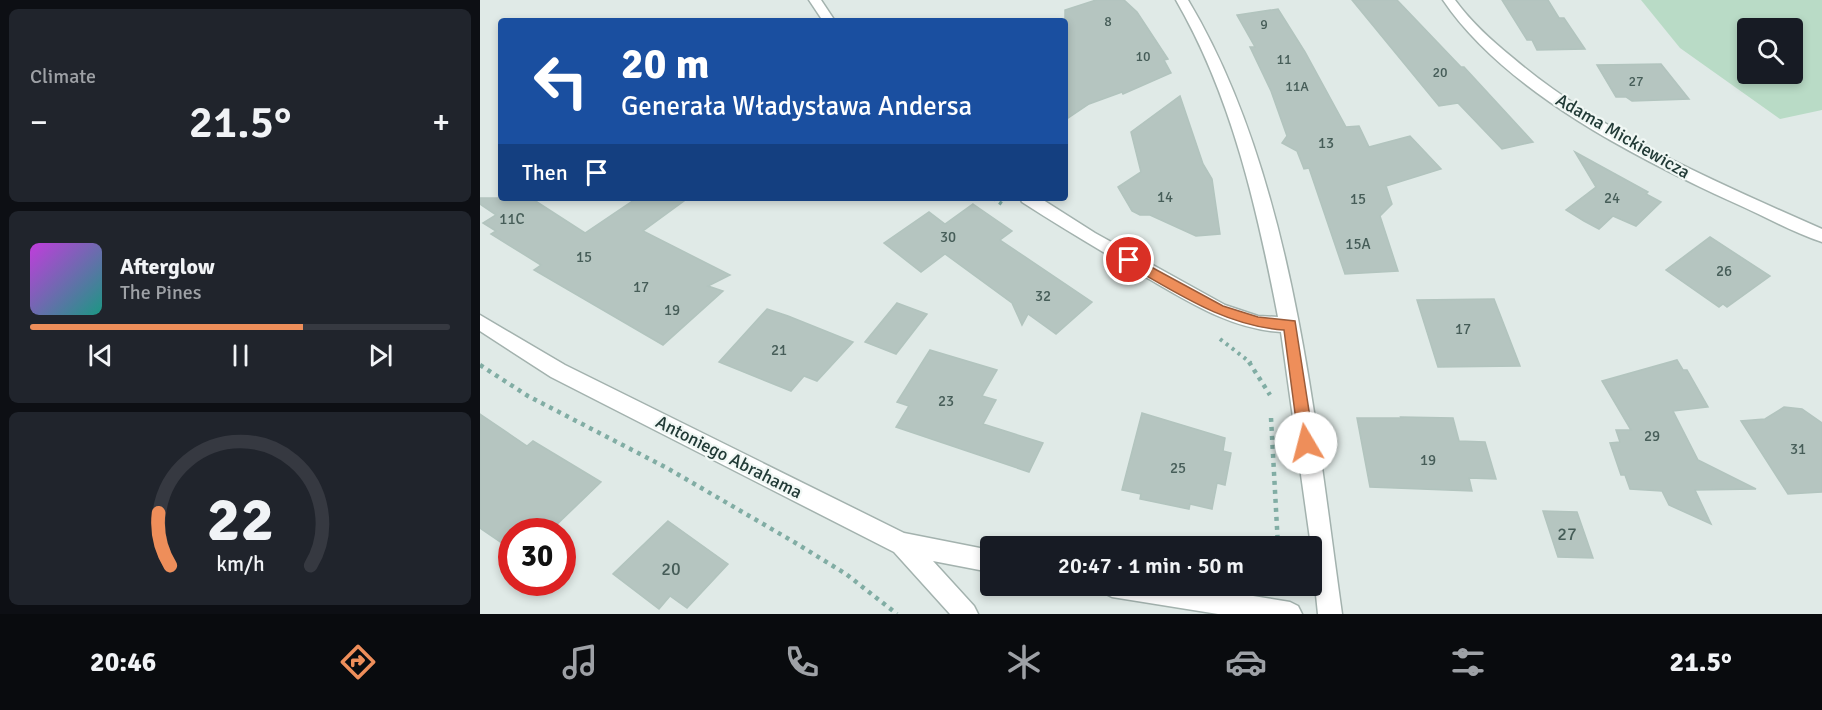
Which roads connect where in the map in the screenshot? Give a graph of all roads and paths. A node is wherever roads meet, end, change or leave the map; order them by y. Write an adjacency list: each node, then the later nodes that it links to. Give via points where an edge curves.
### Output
1 (815, 0): 4 (street)
2 (1182, 0): 10 (street, via 1210,51 1241,133 1264,205)
3 (1449, 0): 8 (street, Adama Mickiewicza, via 1513,67 1561,101 1676,168)
4 (827, 18)
5 (998, 201): 7 (path)
6 (1033, 201): 10 (street, via 1219,310 1258,323)
7 (1012, 210)
8 (1822, 236)
9 (480, 322): 16 (street, Antoniego Abrahama, via 558,371)
10 (1290, 325): 22 (street)
11 (1213, 335): 13 (path, via 1251,363)
12 (480, 365): 19 (path, via 528,396 667,468 794,542 846,574)
13 (1270, 396)
14 (1271, 408): 15 (path)
15 (1277, 536)
16 (902, 544): 17 (street, Antoniego Abrahama); 20 (street)
17 (980, 559)
18 (1180, 596): 21 (street)
19 (897, 614)
20 (966, 614)
21 (1290, 614)
22 (1330, 614)

